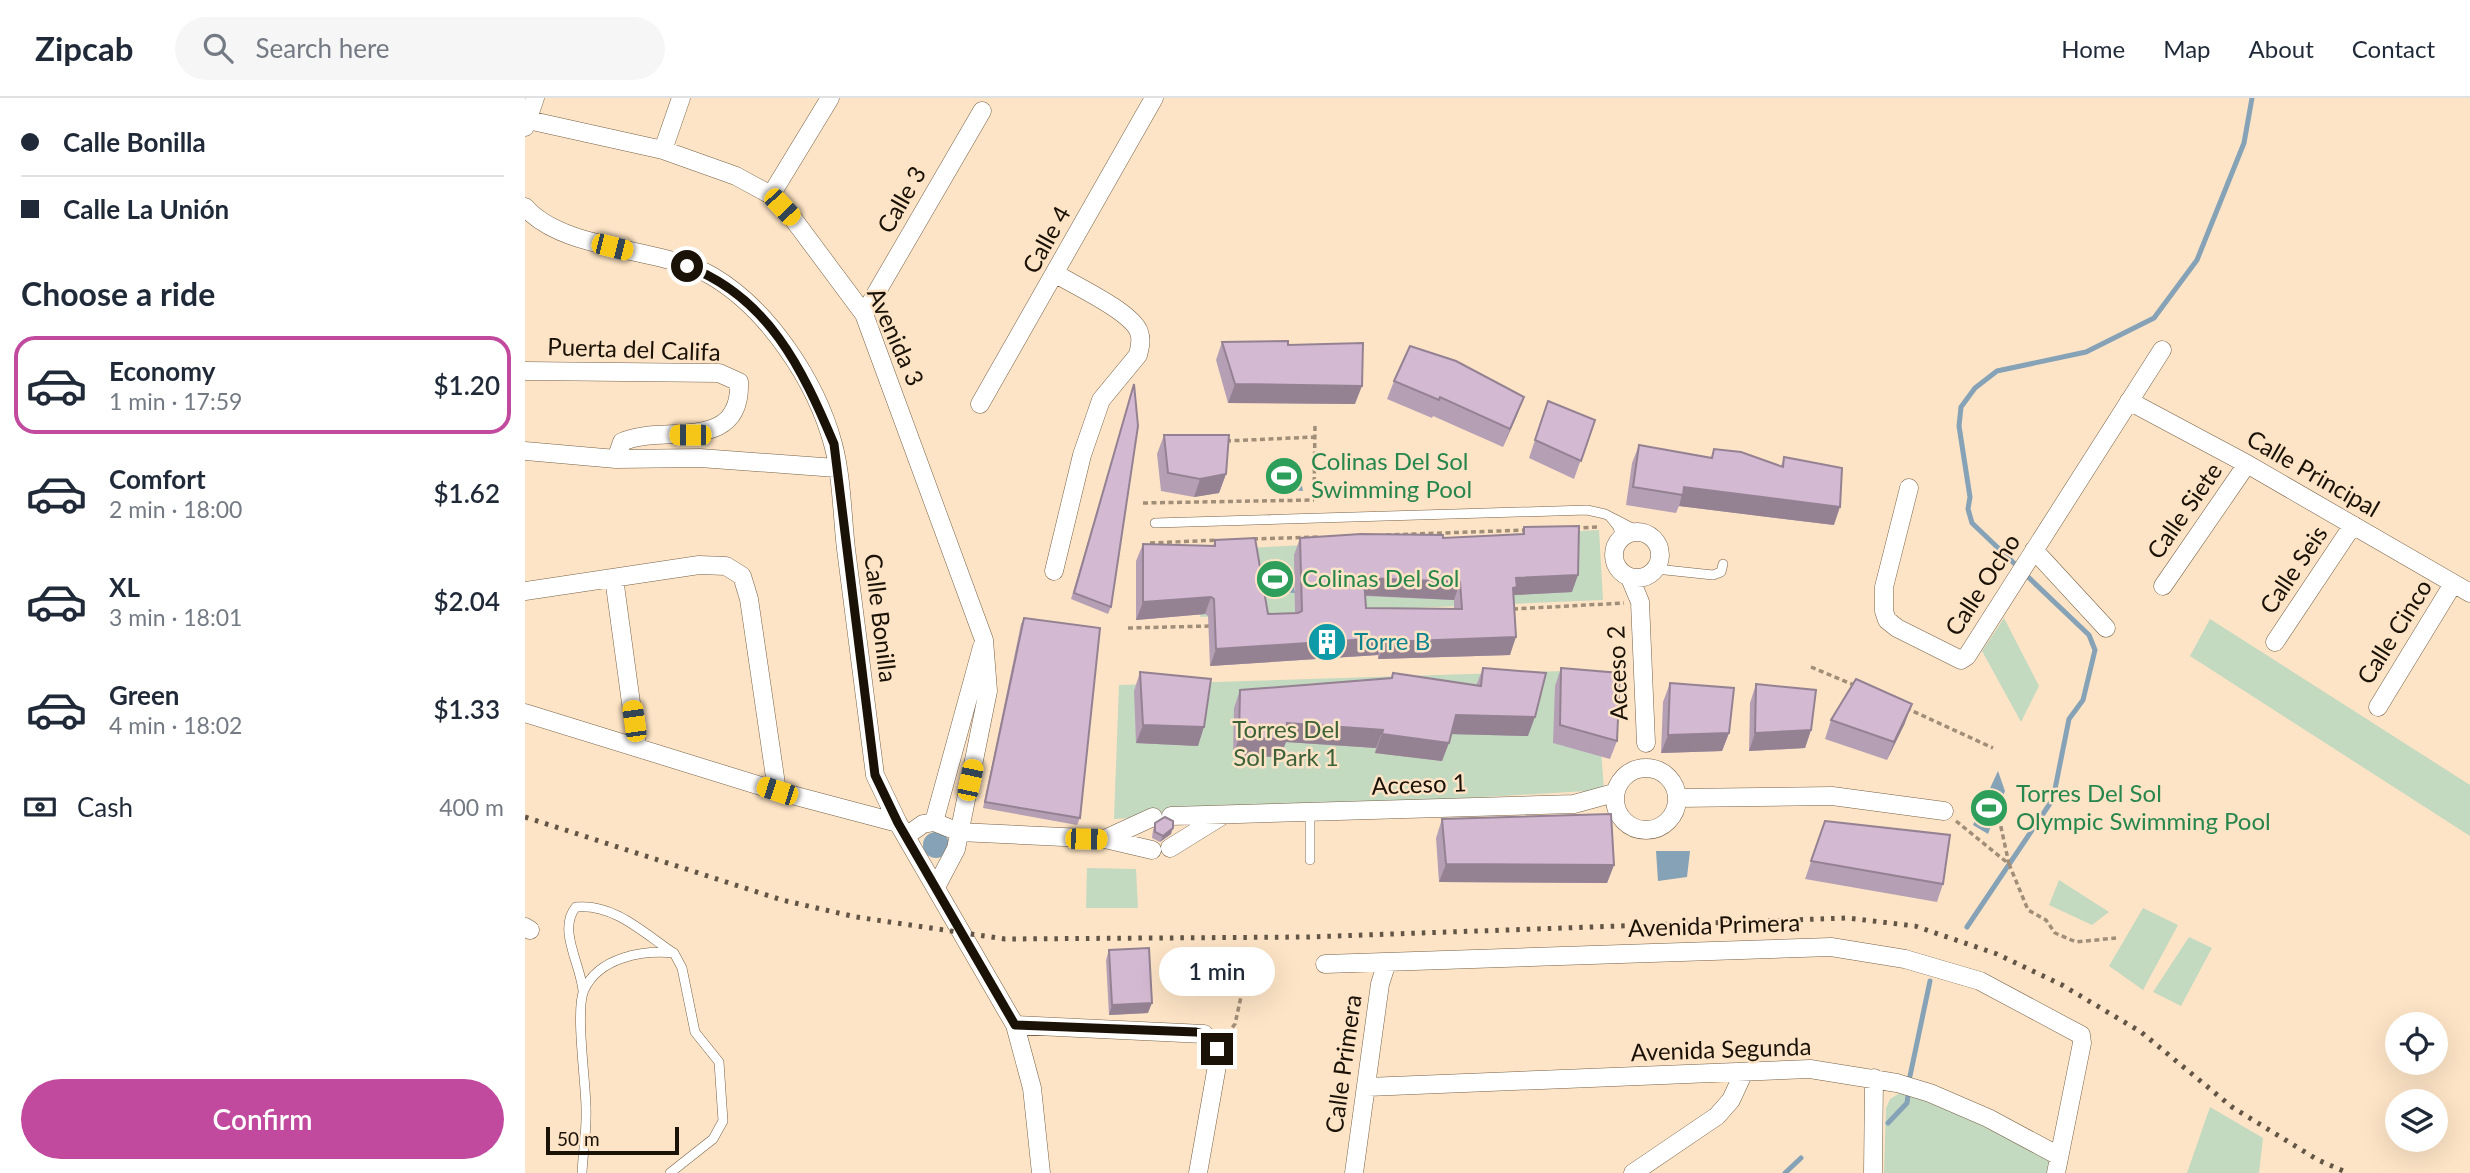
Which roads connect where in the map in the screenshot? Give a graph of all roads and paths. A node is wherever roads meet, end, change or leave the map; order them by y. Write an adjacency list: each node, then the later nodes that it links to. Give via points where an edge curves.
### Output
1 (535, 98): 6 (street)
2 (681, 98): 7 (street)
3 (830, 98): 8 (street)
4 (1154, 98): 10 (street, Calle 4)
5 (982, 111): 11 (street, Calle 3)
6 (526, 124): 7 (street, Avenida 3)
7 (663, 150): 8 (street, Avenida 3, via 736,176)
8 (771, 195): 11 (street, Avenida 3)
9 (525, 207): 22 (street, Calle Bonilla, via 533,216 587,241 710,275 745,298 770,325 799,370 834,444)
10 (1056, 274): 15 (street, Calle 4); 41 (street, via 1129,319 1140,335 1140,346 1138,355 1101,400 1082,455)
11 (864, 314): 54 (street, Avenida 3)
12 (2162, 350): 14 (street, Calle Ocho)
13 (525, 371): 20 (street, Puerta del Califa, via 719,373 739,382 734,413 718,426 690,435 636,435 622,442)
14 (2129, 401): 21 (street, Calle Principal); 40 (street, Calle Ocho)
15 (980, 404)
16 (1315, 425): 17 (path)
17 (1315, 438): 18 (path); 24 (path)
18 (1221, 441)
19 (525, 451): 20 (street)
20 (617, 459): 22 (street, via 700,458)
21 (2247, 464): 29 (street, Calle Principal); 46 (street, Calle Siete)
22 (836, 468): 76 (street, Calle Bonilla, via 875,775)
23 (1909, 488): 40 (street, Calle Ocho, via 1883,597 1887,620 1897,628 1961,660)
24 (1314, 500): 25 (path); 27 (path)
25 (1143, 503)
26 (1605, 514): 27 (lane, via 1587,510); 32 (lane); 34 (lane, via 1615,522)
27 (1314, 518): 28 (lane)
28 (1155, 523)
29 (2353, 525): 45 (street, Calle Principal); 55 (street, Calle Seis)
30 (1572, 528): 34 (path)
31 (1531, 530): 33 (path)
32 (1640, 532): 34 (street); 42 (street, Acceso 2, via 1660,550)
33 (1381, 535)
34 (1613, 536): 43 (street, Acceso 2, via 1613,557); 43 (path, via 1609,558)
35 (1327, 537): 37 (path)
36 (1231, 540): 38 (path)
37 (1245, 540)
38 (1150, 543)
39 (1723, 564): 42 (lane, via 1721,572 1713,575)
40 (2026, 564): 53 (street)
41 (1054, 570)
42 (1652, 572): 43 (street); 49 (street, Acceso 2)
43 (1625, 577): 49 (street, Acceso 2)
44 (614, 578): 47 (street); 62 (street); 66 (street, via 699,565 726,566 742,576)
45 (2453, 584): 48 (street, Calle Principal); 59 (street, Calle Cinco)
46 (2163, 586)
47 (525, 591)
48 (2470, 593)
49 (1640, 602): 50 (path); 61 (street, Acceso 2)
50 (1505, 609)
51 (1214, 626): 52 (path)
52 (1128, 628)
53 (2106, 628)
54 (984, 640): 75 (street); 77 (street, Avenida 3, via 988,691)
55 (2275, 642)
56 (1811, 667): 57 (path)
57 (1856, 686)
58 (1893, 703): 63 (path)
59 (2378, 707)
60 (525, 713): 62 (street)
61 (1646, 743): 64 (street, Acceso 2); 65 (street, Acceso 2)
62 (637, 747): 66 (street)
63 (1993, 748)
64 (1635, 769): 65 (street); 67 (street, via 1625,775)
65 (1657, 769): 68 (street, via 1668,776)
66 (777, 791): 76 (street)
67 (1615, 793): 69 (street, Acceso 1); 72 (street)
68 (1677, 798): 70 (street, via 1832,796); 72 (street, Acceso 1, via 1672,816 1658,827 1630,826)
69 (1574, 804): 71 (street, Acceso 1); 72 (street, Acceso 1)
70 (1944, 811): 80 (path)
71 (1310, 813): 73 (street, Acceso 1); 79 (lane)
72 (1618, 813)
73 (1223, 816): 78 (street, Acceso 1, via 1162,817); 78 (street, Acceso 1, via 1161,849)
74 (1999, 818): 80 (path)
75 (934, 822): 76 (street); 77 (street)
76 (902, 830): 81 (street, Calle Bonilla)
77 (958, 832): 78 (street, Acceso 1); 81 (street, Avenida 3, via 956,849)
78 (1105, 839)
79 (1310, 860)
80 (2009, 864): 82 (path, via 2028,910 2046,920 2055,933 2076,943)
81 (936, 887): 88 (street, Calle Bonilla)
82 (2116, 938)
83 (674, 953): 87 (lane, via 652,951 619,958 595,975); 87 (lane, via 612,912 576,907 568,928); 95 (lane, via 682,968 695,1032 719,1062 723,1121 713,1139)
84 (1250, 956): 89 (path, via 1235,1024)
85 (1387, 962): 86 (street, Avenida Primera); 92 (street, Calle Primera); 93 (street, Avenida Primera, via 1831,947 1905,958 1980,981 2081,1035)
86 (1325, 964)
87 (583, 991): 94 (lane, via 586,1109)
88 (1015, 1025): 89 (street, via 1196,1032); 96 (street, Calle Bonilla, via 1032,1088)
89 (1217, 1049): 97 (street)
90 (1744, 1072): 91 (street, Avenida Segunda, via 1810,1069); 92 (street, Avenida Segunda); 99 (street, via 1731,1100 1717,1116)
91 (1874, 1078): 93 (street, Avenida Segunda, via 1930,1093 1988,1118); 100 (street)
92 (1367, 1087): 98 (street, Calle Primera)
93 (2057, 1165)
94 (582, 1173)
95 (670, 1173)
96 (1041, 1173)
97 (1198, 1173)
98 (1354, 1173)
99 (1633, 1173)
100 (1873, 1173)

